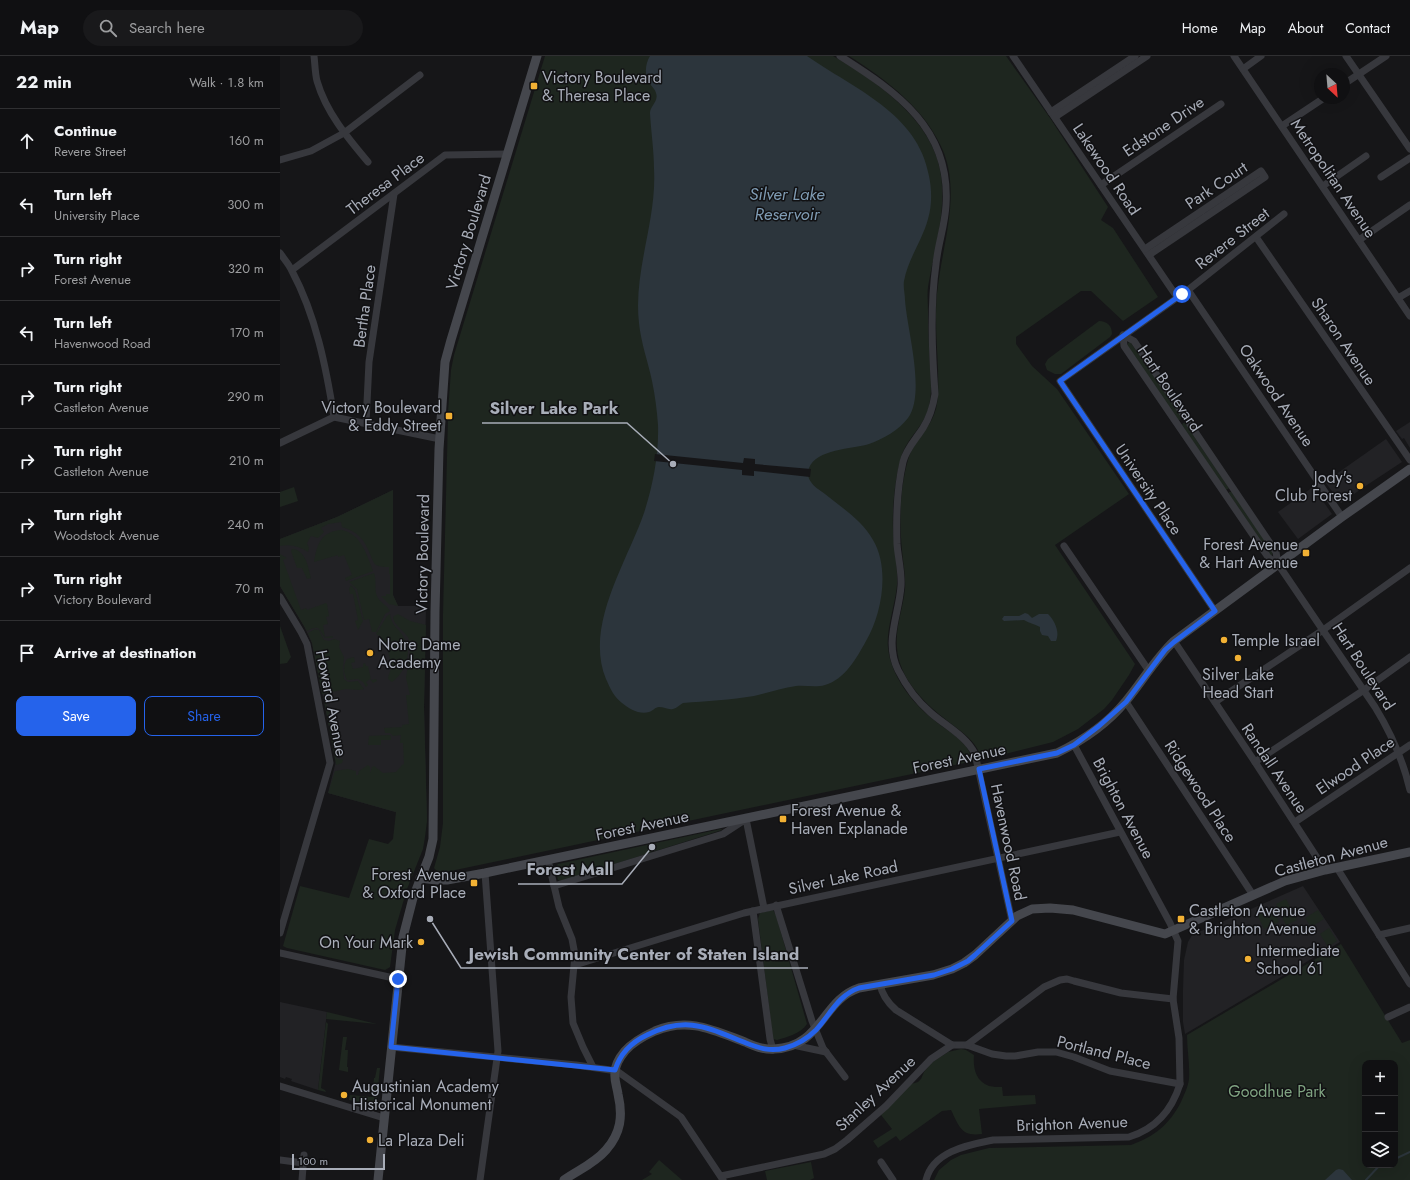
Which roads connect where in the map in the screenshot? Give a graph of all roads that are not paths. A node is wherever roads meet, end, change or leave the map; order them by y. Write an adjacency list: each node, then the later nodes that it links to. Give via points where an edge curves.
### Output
1 (314, 56): 19 (street, via 317,80 328,107)
2 (536, 56): 21 (main road, Victory Boulevard)
3 (840, 56): 67 (street, Havenwood Road, via 872,76 901,99 916,115 930,132 945,175 946,205 932,292 934,407 908,449 900,481 897,545 901,586 891,648 898,669 912,692 930,713 966,742 975,754)
4 (1014, 56): 17 (street, Lakewood Road)
5 (1135, 56): 17 (street)
6 (1147, 56): 17 (street)
7 (1234, 56): 11 (street, Metropolitan Avenue)
8 (1262, 56): 11 (street)
9 (1346, 56): 13 (street)
10 (1386, 56): 13 (street)
11 (1243, 69): 18 (street, Metropolitan Avenue)
12 (420, 75): 19 (street)
13 (1359, 75): 14 (street); 20 (street)
14 (1350, 80)
15 (1222, 104): 27 (street, Edstone Drive)
16 (1315, 104): 18 (street)
17 (1053, 115): 27 (street, Lakewood Road)
18 (1282, 126): 28 (street, Metropolitan Avenue)
19 (344, 133): 24 (street, via 311,151); 25 (street)
20 (1410, 149)
21 (507, 154): 29 (street, Theresa Place, via 445,155); 46 (main road, Victory Boulevard, via 449,347 444,377)
22 (1366, 156): 28 (street)
23 (1410, 158): 26 (street)
24 (280, 160)
25 (368, 162)
26 (1382, 178)
27 (1101, 185): 34 (street, Lakewood Road)
28 (1323, 186): 33 (street, Metropolitan Avenue)
29 (394, 194): 36 (street, Theresa Place); 45 (street, Bertha Place, via 370,362)
30 (1410, 205): 33 (street)
31 (1284, 214): 32 (street, Revere Street)
32 (1256, 237): 37 (street, Revere Street); 48 (street, Sharon Avenue)
33 (1359, 240): 40 (street, Metropolitan Avenue)
34 (1147, 252): 34 (street, Park Court, via 1265,177 1261,172); 39 (street, Lakewood Road)
35 (281, 255): 36 (street)
36 (292, 270): 44 (street, via 319,339)
37 (1188, 290): 39 (street, Revere Street); 50 (street, Oakwood Avenue)
38 (1410, 291): 40 (street)
39 (1177, 297): 42 (street, Revere Street)
40 (1398, 298): 41 (street, Metropolitan Avenue)
41 (1410, 316)
42 (1123, 335): 43 (street, Revere Street); 52 (street, Hart Boulevard, via 1124,346 1268,557); 52 (street, Hart Boulevard, via 1134,341 1276,552)
43 (1060, 381): 55 (street, University Place)
44 (334, 417): 45 (street); 47 (street)
45 (366, 423): 46 (street)
46 (440, 439): 78 (main road, Victory Boulevard, via 435,612 434,825 429,857)
47 (280, 444)
48 (1410, 460)
49 (1410, 469): 50 (main road, Forest Avenue)
50 (1342, 517): 52 (main road, Forest Avenue)
51 (1064, 546): 59 (street)
52 (1278, 564): 55 (main road, Forest Avenue); 56 (street, Hart Boulevard)
53 (1410, 568): 56 (street)
54 (280, 597): 87 (street, Howard Avenue, via 307,644 330,763)
55 (1215, 611): 57 (main road, Forest Avenue)
56 (1323, 630): 60 (street, Hart Boulevard); 62 (street)
57 (1174, 642): 59 (main road, Forest Avenue); 62 (street, Randall Avenue)
58 (1410, 656): 60 (street)
59 (1149, 671): 61 (main road, Forest Avenue)
60 (1364, 690): 65 (street, Hart Boulevard, via 1384,721); 66 (street)
61 (1126, 702): 63 (main road, Forest Avenue); 80 (street, Ridgewood Place)
62 (1215, 702): 66 (street, Randall Avenue)
63 (1074, 745): 67 (main road, Forest Avenue, via 1057,753); 71 (street, Brighton Avenue)
64 (1410, 745): 65 (street, Elwood Place)
65 (1399, 752): 68 (street, Hart Boulevard); 70 (street, Elwood Place)
66 (1255, 762): 70 (street, Randall Avenue)
67 (979, 769): 69 (main road, Forest Avenue); 73 (street, Havenwood Road)
68 (1410, 790)
69 (746, 819): 74 (main road, Forest Avenue); 79 (street, via 723,834); 82 (street)
70 (1295, 822): 76 (street, Randall Avenue)
71 (1120, 832): 73 (street, Silver Lake Road); 86 (street, Brighton Avenue)
72 (1410, 852): 75 (main road, Castleton Avenue)
73 (997, 858): 81 (street, Silver Lake Road); 84 (street, Havenwood Road)
74 (548, 860): 77 (main road, Forest Avenue); 79 (street)
75 (1337, 868): 76 (main road, Castleton Avenue); 88 (street)
76 (1325, 870): 80 (main road, Castleton Avenue, via 1285,881)
77 (485, 873): 78 (main road, Forest Avenue, via 447,880); 104 (street)
78 (420, 878): 91 (main road, Victory Boulevard, via 405,927)
79 (554, 886): 90 (street, via 559,907 572,939)
80 (1253, 895): 86 (main road, Castleton Avenue)
81 (776, 905): 82 (street, Silver Lake Road); 97 (street)
82 (764, 908): 83 (street, Silver Lake Road)
83 (753, 911): 90 (street, Silver Lake Road); 102 (street)
84 (1012, 921): 86 (main road, Castleton Avenue, via 1030,910 1056,908 1165,934); 92 (main road, Castleton Avenue, via 975,955 956,967 934,975)
85 (1410, 928): 88 (street)
86 (1174, 931): 94 (street, Brighton Avenue, via 1178,941)
87 (280, 933)
88 (1379, 935): 93 (street)
89 (280, 953): 91 (street)
90 (575, 965): 105 (street, via 571,997 573,1023)
91 (398, 979): 101 (main road, Victory Boulevard)
92 (880, 984): 97 (main road, Castleton Avenue, via 859,988 847,994); 99 (street, via 884,995 896,1010)
93 (1410, 984)
94 (1173, 999): 100 (street, via 1121,993 1067,979 1060,980 1044,988); 108 (street, Brighton Avenue, via 1179,1038)
95 (1410, 1007): 96 (street)
96 (1388, 1017)
97 (815, 1030): 98 (main road, Castleton Avenue); 103 (street)
98 (793, 1045): 102 (main road, Castleton Avenue); 103 (street)
99 (952, 1045): 100 (street, Portland Place); 115 (street, Stanley Avenue, via 931,1059 886,1106 835,1149 824,1154)
100 (967, 1045): 108 (street, Portland Place, via 1006,1056 1056,1052 1110,1071)
101 (391, 1047): 104 (street); 110 (main road, Victory Boulevard)
102 (773, 1050): 106 (main road, Castleton Avenue, via 762,1049 703,1027 679,1024 657,1030 633,1043)
103 (826, 1052): 107 (street)
104 (497, 1057): 105 (street); 118 (street)
105 (593, 1068): 106 (street)
106 (615, 1070): 115 (street, via 681,1116); 119 (main road, via 621,1111 618,1131 598,1158)
107 (845, 1077)
108 (1180, 1084): 121 (street, Brighton Avenue, via 1168,1110 1149,1129 1140,1134 1129,1137 981,1142 945,1154 933,1165)
109 (280, 1086): 110 (street)
110 (384, 1118): 117 (main road, Victory Boulevard)
111 (304, 1155): 114 (street)
112 (280, 1160): 114 (street)
113 (881, 1162): 120 (street)
114 (303, 1163): 116 (street)
115 (722, 1179)
116 (302, 1180)
117 (378, 1180)
118 (480, 1180)
119 (564, 1180)
120 (893, 1180)
121 (926, 1180)

